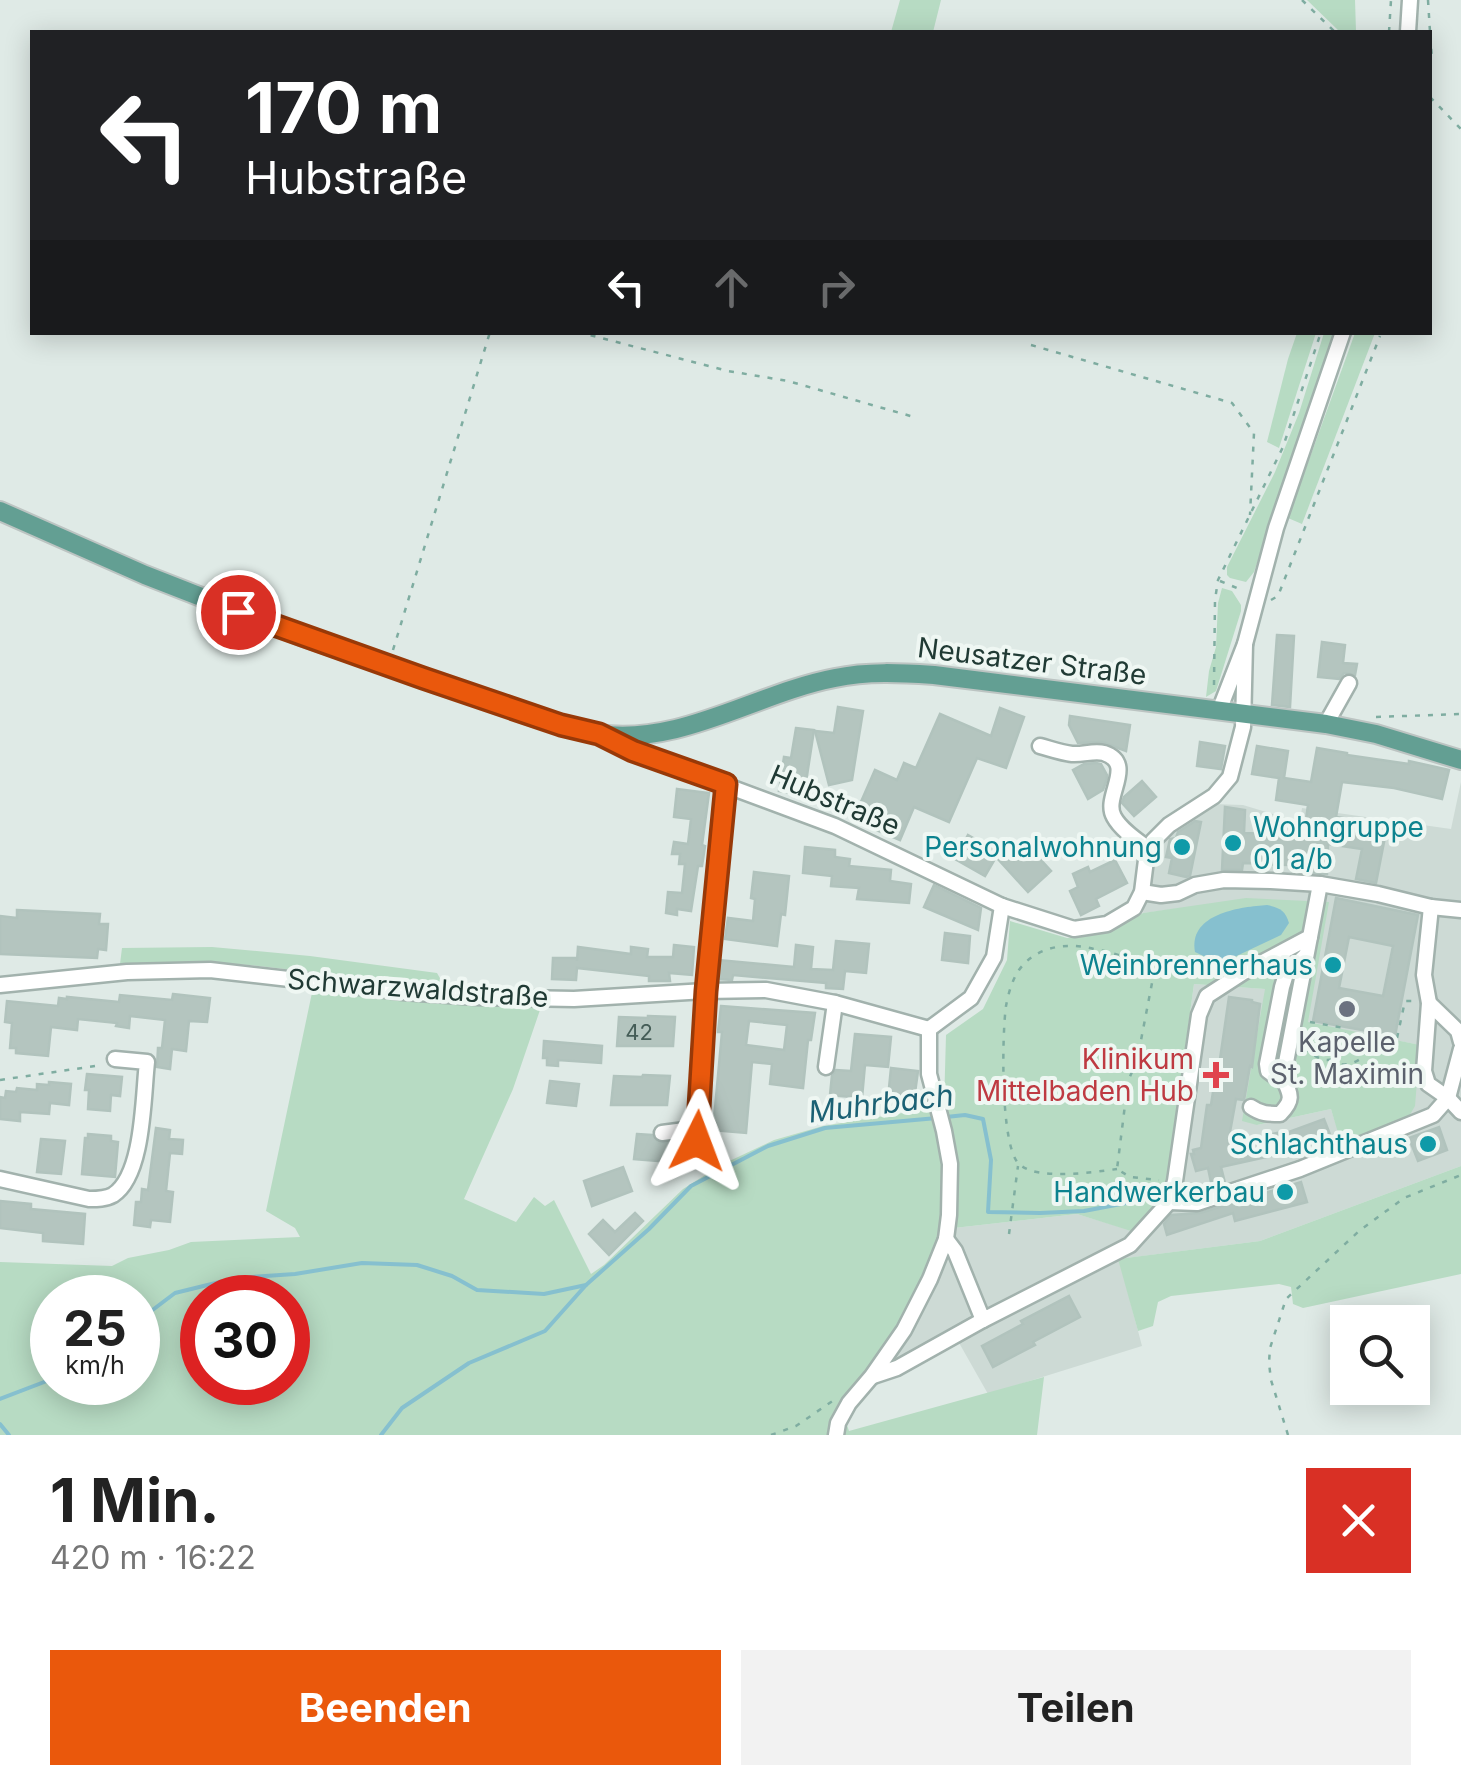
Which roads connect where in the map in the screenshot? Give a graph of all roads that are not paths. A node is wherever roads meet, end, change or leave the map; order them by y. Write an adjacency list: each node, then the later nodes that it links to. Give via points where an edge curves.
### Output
1 (1410, 0): 2 (street)
2 (1408, 30)
3 (1342, 335): 5 (street)
4 (0, 511): 10 (main road, Hubstraße, via 301,636)
5 (1245, 644): 7 (street); 8 (street)
6 (1349, 683): 9 (street)
7 (1219, 711): 8 (main road, Neusatzer Straße); 10 (main road, Neusatzer Straße, via 889,672 794,689 673,730)
8 (1242, 714): 9 (main road, Neusatzer Straße); 14 (street, via 1230,776 1214,796 1168,825)
9 (1326, 724): 12 (main road, Neusatzer Straße)
10 (599, 734): 13 (street, Hubstraße)
11 (1040, 746): 14 (street, via 1111,756 1120,772 1113,816)
12 (1461, 760)
13 (726, 784): 17 (street, Hubstraße, via 835,826); 23 (street)
14 (1150, 850): 16 (street)
15 (1320, 884): 16 (street, via 1224,880 1161,896); 18 (street); 20 (street)
16 (1142, 892): 17 (street, Hubstraße, via 1134,908 1107,924 1074,929)
17 (1002, 906): 26 (street, via 994,957 971,998)
18 (1431, 908): 19 (street); 25 (street, via 1424,975)
19 (1461, 910)
20 (1310, 937): 21 (street); 37 (street, via 1207,996)
21 (1305, 956): 30 (street); 30 (street, via 1286,974 1271,1044 1268,1071)
22 (0, 986): 23 (street, Schwarzwaldstraße, via 210,970 477,997)
23 (706, 991): 24 (street, Schwarzwaldstraße, via 766,990); 35 (street, via 700,1145 685,1130)
24 (835, 1002): 26 (street, Schwarzwaldstraße); 29 (street)
25 (1429, 1002): 27 (street, via 1458,1031); 32 (street, via 1424,1071 1428,1084)
26 (929, 1029): 38 (street, via 929,1074 950,1164)
27 (1461, 1045): 31 (street)
28 (114, 1058): 36 (street, via 146,1062 127,1181 114,1194 90,1199)
29 (826, 1067)
30 (1283, 1078): 33 (street, via 1290,1093 1280,1114)
31 (1457, 1078): 32 (street)
32 (1448, 1098): 34 (street); 37 (street, via 1433,1115 1300,1170 1196,1204)
33 (1252, 1106)
34 (1461, 1112)
35 (662, 1133)
36 (0, 1179)
37 (1169, 1202): 39 (street, via 1130,1245)
38 (946, 1239): 39 (street); 40 (street, via 904,1330)
39 (983, 1320): 40 (street)
40 (872, 1376): 41 (street, via 841,1401)
41 (836, 1435)

